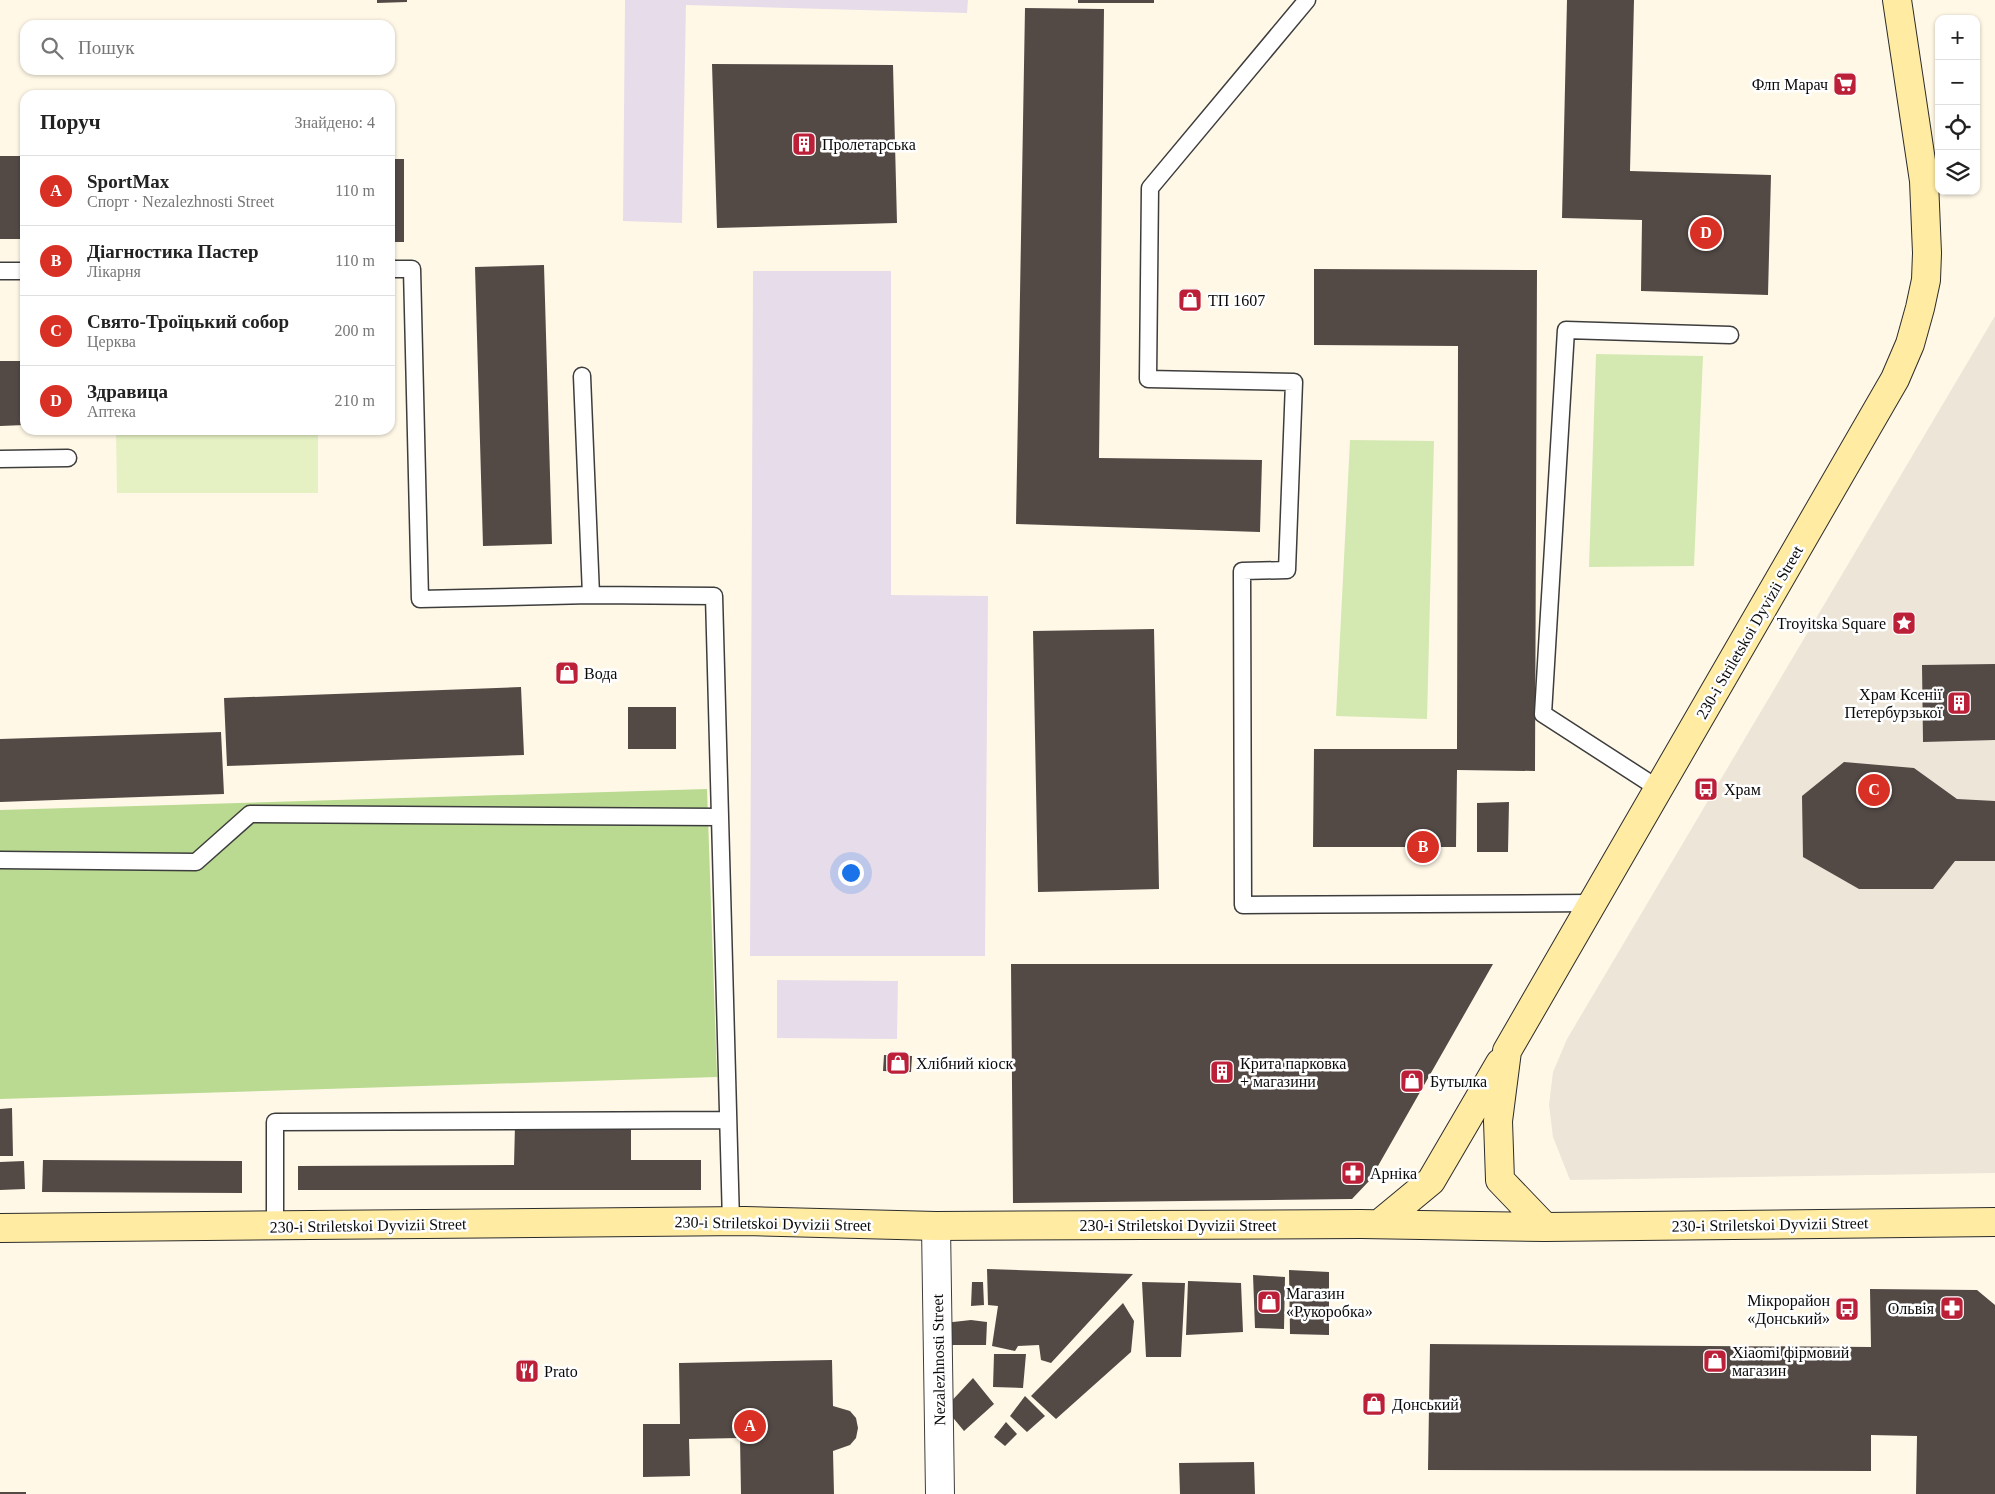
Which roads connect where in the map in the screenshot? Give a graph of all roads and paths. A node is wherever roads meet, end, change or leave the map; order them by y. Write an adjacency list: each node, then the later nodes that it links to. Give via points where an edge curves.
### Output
1 (1307, 0): 14 (lane, via 1150,188 1148,379 1294,382 1287,570 1242,571 1243,905)
2 (1897, 0): 11 (street, 230-i Striletskoi Dyvizii Street, via 1924,181 1927,253 1926,280 1910,344 1890,387)
3 (395, 269): 10 (lane, via 412,269 420,598)
4 (0, 271): 5 (lane)
5 (20, 271)
6 (1730, 334): 11 (lane, via 1566,330 1543,714)
7 (582, 376): 10 (lane)
8 (68, 458): 9 (lane)
9 (0, 459)
10 (591, 595): 12 (lane, via 714,596)
11 (1659, 789): 14 (street, 230-i Striletskoi Dyvizii Street)
12 (720, 817): 13 (lane, via 250,814 196,862); 16 (lane)
13 (0, 860)
14 (1593, 903): 15 (street, 230-i Striletskoi Dyvizii Street)
15 (1508, 1051): 19 (street, via 1431,1181); 22 (street, 230-i Striletskoi Dyvizii Street, via 1498,1121 1500,1180)
16 (728, 1120): 17 (lane); 20 (lane, via 275,1122)
17 (731, 1222): 20 (street, 230-i Striletskoi Dyvizii Street); 21 (street, 230-i Striletskoi Dyvizii Street)
18 (1995, 1222): 22 (street, 230-i Striletskoi Dyvizii Street)
19 (1379, 1224): 21 (street, 230-i Striletskoi Dyvizii Street); 22 (street, 230-i Striletskoi Dyvizii Street)
20 (275, 1226): 23 (street, 230-i Striletskoi Dyvizii Street)
21 (936, 1226): 24 (street, Nezalezhnosti Street)
22 (1545, 1227)
23 (0, 1228)
24 (940, 1494)

